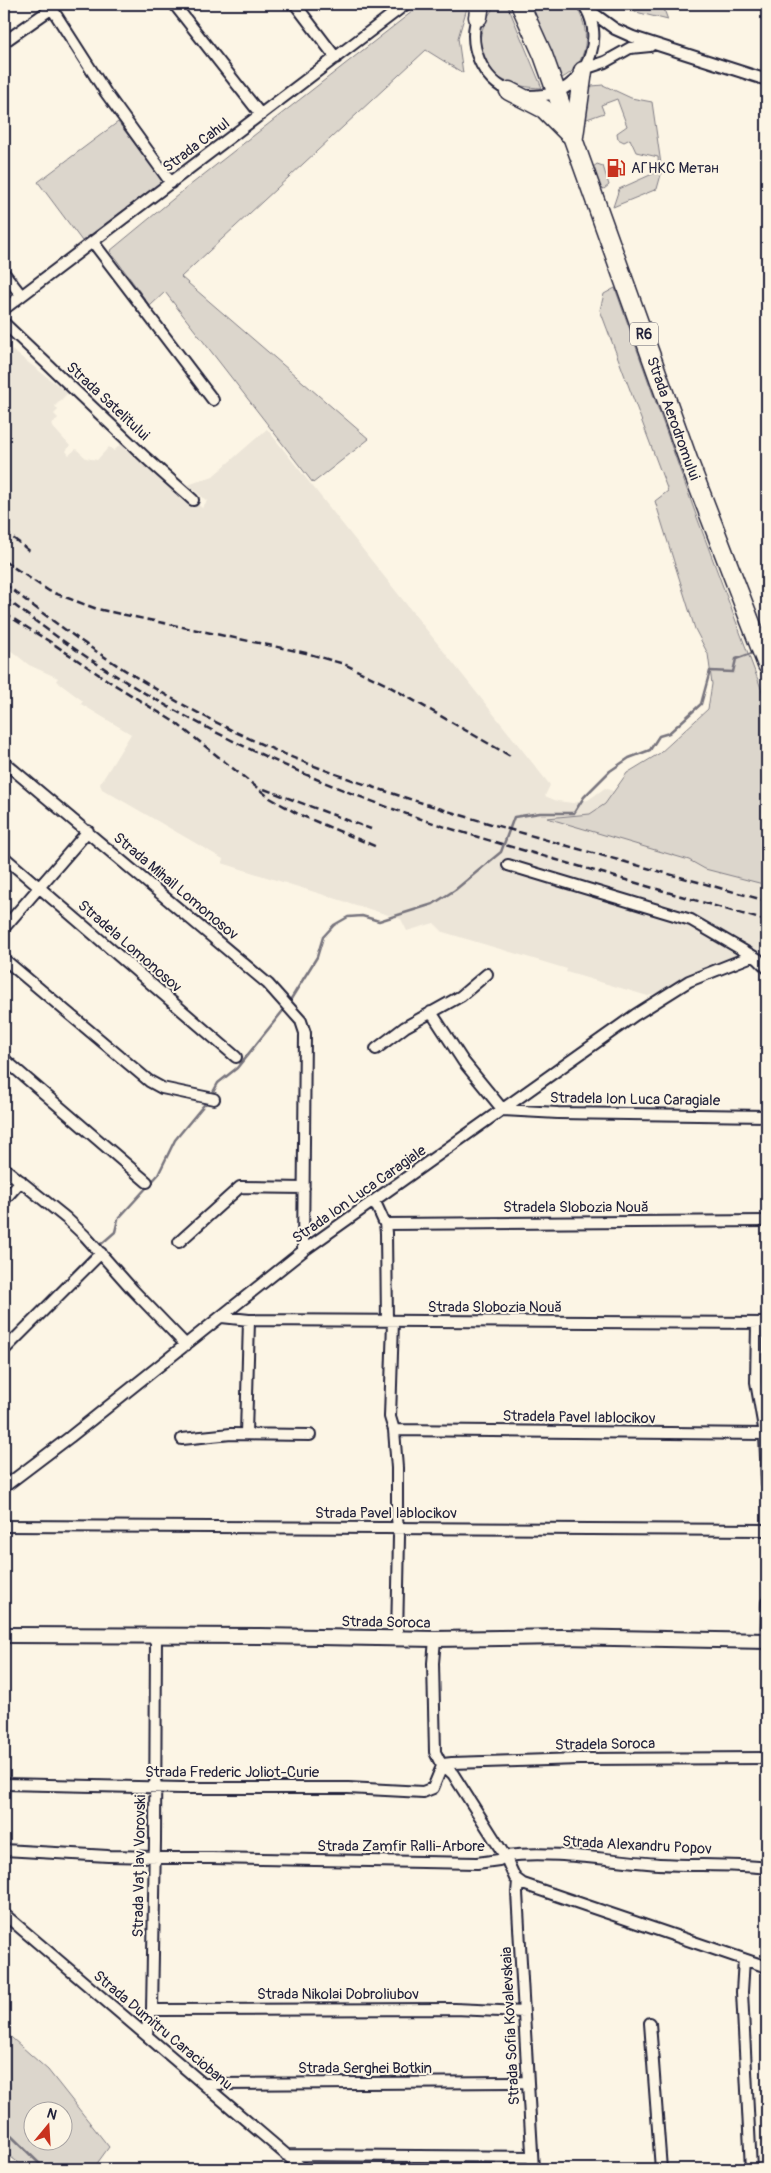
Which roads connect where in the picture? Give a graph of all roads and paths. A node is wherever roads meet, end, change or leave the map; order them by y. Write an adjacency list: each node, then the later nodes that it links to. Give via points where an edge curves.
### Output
1 (174, 4): 15 (street)
2 (295, 4): 10 (street)
3 (406, 4): 10 (street, Strada Cahul)
4 (520, 4): 14 (highway, Strada Aerodromului / R6)
5 (53, 5): 8 (street); 17 (street, via 106,93)
6 (584, 6): 9 (street, via 615,28); 11 (street, via 592,23 594,40)
7 (481, 8): 13 (street, via 474,34 476,51 483,68)
8 (4, 42)
9 (656, 46): 11 (street, via 630,48); 12 (street)
10 (336, 58): 15 (street, Strada Cahul)
11 (584, 70): 14 (street, via 576,80); 16 (highway)
12 (767, 80)
13 (509, 91): 14 (street, via 524,96); 16 (highway, via 544,109)
14 (557, 92): 16 (highway, Strada Aerodromului / R6)
15 (261, 115): 17 (street, Strada Cahul)
16 (573, 139): 25 (highway, Strada Aerodromului / R6, via 690,465)
17 (171, 183): 18 (street, Strada Cahul)
18 (93, 242): 20 (street, Strada Cahul); 23 (street)
19 (4, 272): 20 (street)
20 (21, 296): 21 (street, Strada Cahul)
21 (4, 309)
22 (4, 323): 24 (street, Strada Satelitului)
23 (213, 400)
24 (194, 500)
25 (767, 665)
26 (4, 762): 27 (street, Strada Mihail Lomonosov)
27 (88, 831): 30 (street); 46 (street, Strada Mihail Lomonosov, via 268,984 301,1021 305,1033)
28 (4, 857): 30 (street, Stradela Lomonosov)
29 (508, 864): 32 (street, via 691,920)
30 (39, 886): 31 (street); 38 (street, Stradela Lomonosov)
31 (4, 928)
32 (752, 956): 34 (street); 41 (street, Strada Ion Luca Caragiale, via 689,981 634,1015)
33 (4, 958): 40 (street, via 149,1081 162,1088)
34 (767, 968)
35 (487, 974): 36 (street, via 461,996)
36 (431, 1012): 37 (street); 41 (street)
37 (376, 1049)
38 (236, 1057)
39 (4, 1059): 45 (street)
40 (214, 1099)
41 (503, 1110): 42 (street, Stradela Ion Luca Caragiale); 48 (street, Strada Ion Luca Caragiale)
42 (767, 1116)
43 (4, 1168): 44 (street)
44 (21, 1180): 47 (street); 53 (street)
45 (148, 1182)
46 (304, 1188): 51 (street, via 240,1187); 52 (street, Strada Mihail Lomonosov)
47 (4, 1200)
48 (375, 1202): 50 (street); 52 (street, Strada Ion Luca Caragiale)
49 (767, 1221): 50 (street, Stradela Slobozia Nouă)
50 (385, 1224): 56 (street)
51 (179, 1242)
52 (303, 1251): 54 (street, Strada Ion Luca Caragiale)
53 (101, 1253): 58 (street); 59 (street)
54 (222, 1317): 55 (street, Strada Slobozia Nouă); 58 (street, Strada Ion Luca Caragiale)
55 (249, 1320): 56 (street, Strada Slobozia Nouă); 61 (street)
56 (390, 1321): 57 (street, Strada Slobozia Nouă); 60 (street, via 390,1417)
57 (762, 1323): 62 (street, via 756,1382)
58 (186, 1345): 66 (street, Strada Ion Luca Caragiale)
59 (4, 1350)
60 (394, 1430): 62 (street, Stradela Pavel Iablocikov); 68 (street)
61 (246, 1434): 63 (street); 64 (street)
62 (765, 1434): 65 (street)
63 (310, 1435)
64 (182, 1439)
65 (767, 1482)
66 (4, 1486)
67 (4, 1526): 68 (street, Strada Pavel Iablocikov)
68 (398, 1527): 69 (street, Strada Pavel Iablocikov); 73 (street)
69 (767, 1530)
70 (767, 1602): 75 (street)
71 (4, 1635): 72 (street, Strada Soroca)
72 (156, 1637): 73 (street, Strada Soroca); 79 (street, Strada Vațlav Vorovski)
73 (397, 1638): 74 (street, Strada Soroca)
74 (435, 1639): 75 (street, Strada Soroca, via 563,1637); 77 (street, via 434,1741 436,1756)
75 (767, 1641)
76 (767, 1758): 77 (street, Stradela Sorocа)
77 (443, 1764): 79 (street, Strada Frederic Joliot-Curie, via 433,1788 423,1792 348,1788); 82 (street, via 453,1774)
78 (4, 1784): 79 (street, Strada Frederic Joliot-Curie)
79 (155, 1787): 81 (street, Strada Vațlav Vorovski)
80 (4, 1850): 81 (street, Strada Zamfir Ralli-Arbore)
81 (155, 1856): 82 (street, Strada Zamfir Ralli-Arbore, via 477,1863); 88 (street, Strada Vațlav Vorovski)
82 (505, 1856): 83 (street, Strada Alexandru Popov, via 547,1855); 84 (street, Strada Zamfir Ralli-Arbore)
83 (767, 1868)
84 (518, 1881): 86 (street); 89 (street, Strada Sofia Kovalevskaia)
85 (4, 1914): 91 (street, Strada Dumitru Caraciobanu)
86 (744, 1959): 87 (street); 99 (street, via 742,1992)
87 (767, 1967)
88 (152, 2010): 89 (street, Strada Nikolai Dobroliubov, via 435,2009); 91 (street, Strada Vațlav Vorovski)
89 (524, 2012): 92 (street, Strada Sofia Kovalevskaia)
90 (650, 2023): 98 (street)
91 (147, 2035): 93 (street, Strada Dumitru Caraciobanu)
92 (527, 2082): 93 (street, Strada Serghei Botkin); 95 (street, Strada Sofia Kovalevskaia)
93 (204, 2084): 94 (street, Strada Dumitru Caraciobanu)
94 (286, 2155): 95 (street); 96 (street, Strada Dumitru Caraciobanu)
95 (532, 2157): 97 (street, Strada Sofia Kovalevskaia)
96 (303, 2169)
97 (533, 2169)
98 (661, 2169)
99 (751, 2169)

